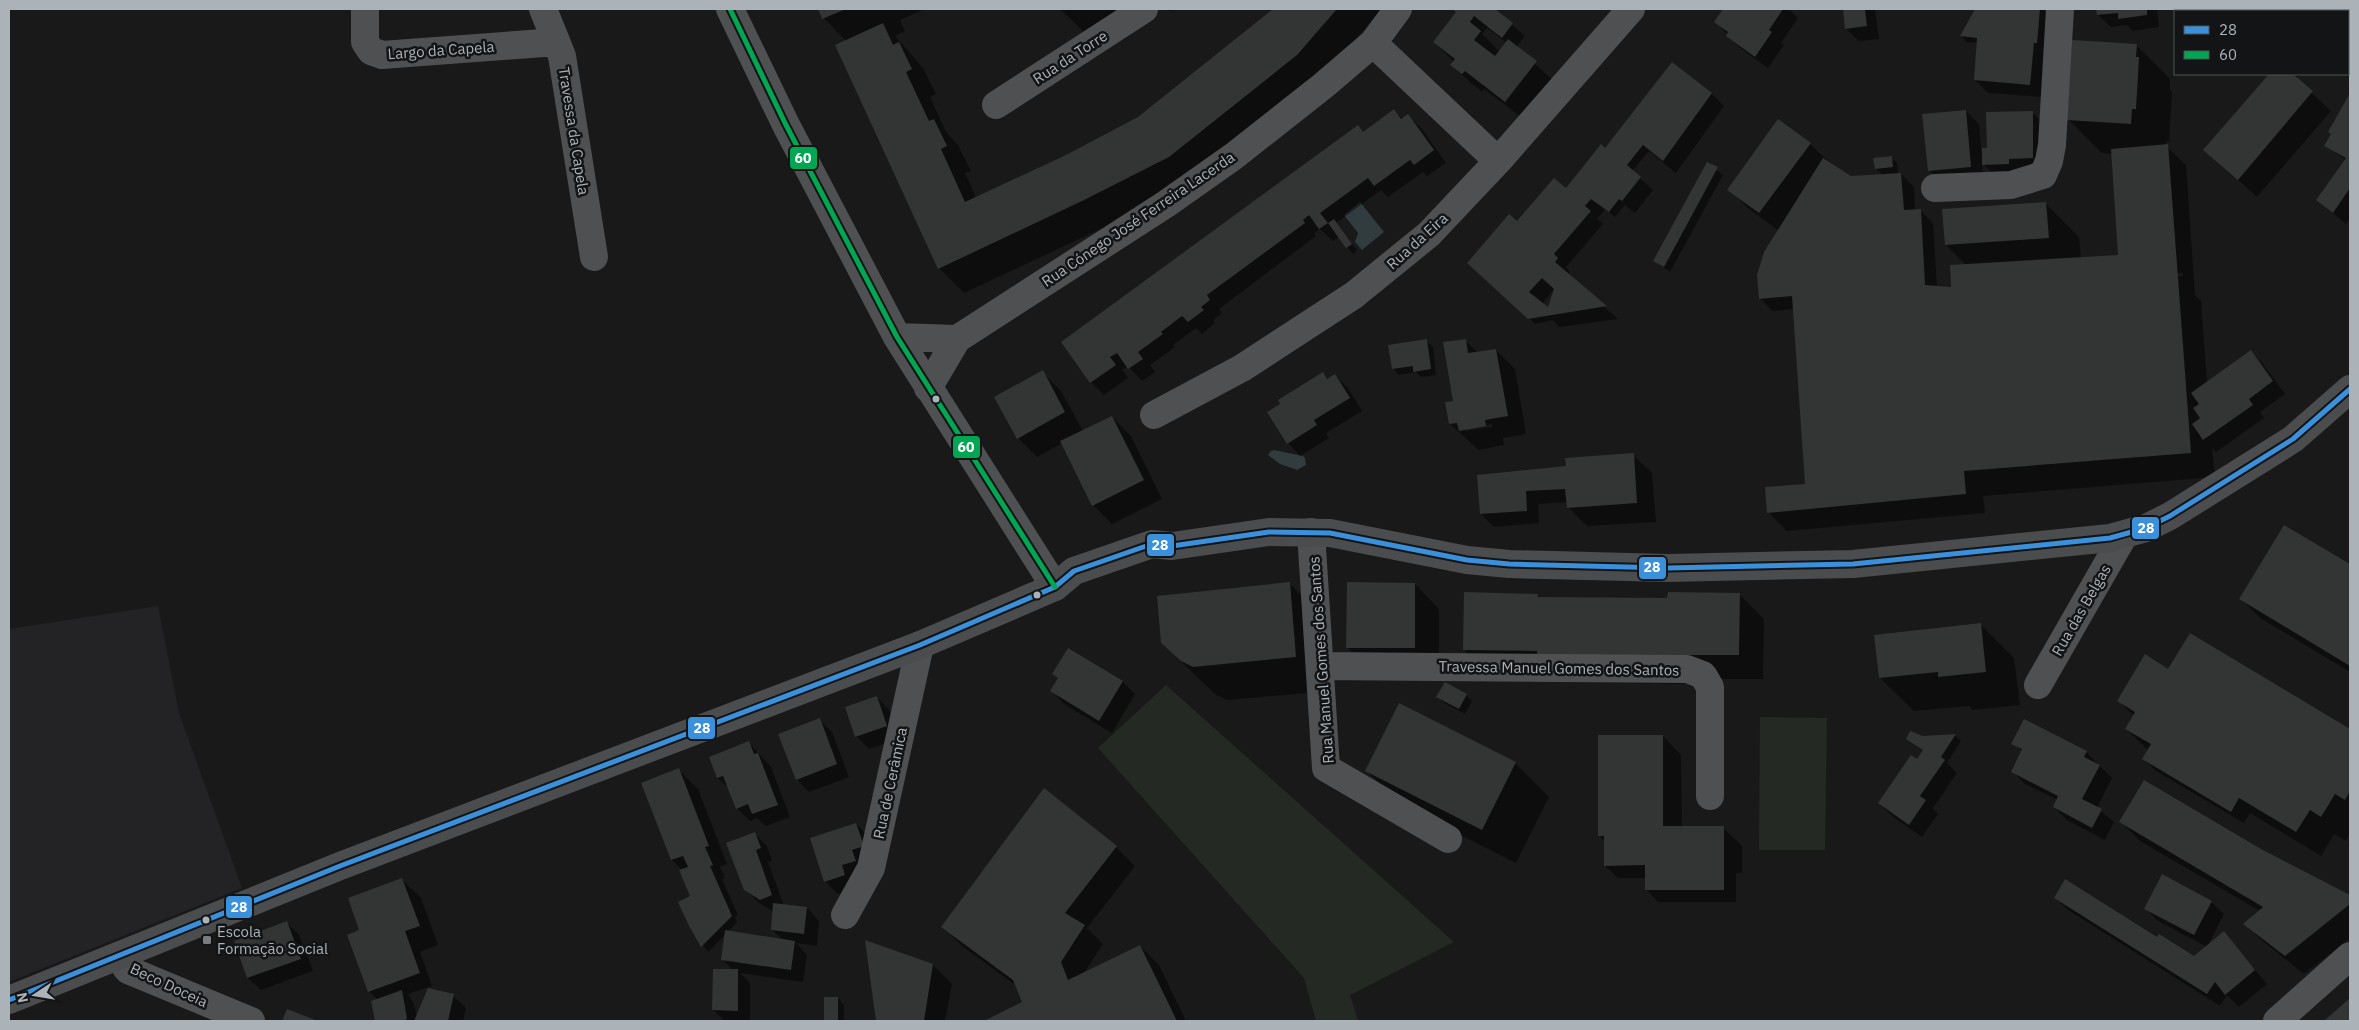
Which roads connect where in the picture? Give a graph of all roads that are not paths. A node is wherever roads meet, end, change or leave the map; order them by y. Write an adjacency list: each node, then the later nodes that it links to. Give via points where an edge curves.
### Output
1 (365, 9): 8 (street, Largo da Capela, via 365,42 371,51 382,55)
2 (543, 9): 8 (street, Travessa da Capela)
3 (730, 9): 14 (street, via 786,125)
4 (1144, 9): 10 (street, Rua da Torre)
5 (1398, 9): 9 (street, Rua Cónego José Ferreira Lacerda)
6 (1631, 9): 11 (street, Rua da Eira)
7 (2060, 9): 12 (street, via 2052,145 2050,161 2043,175 2011,185)
8 (556, 42): 13 (street, Travessa da Capela, via 562,56)
9 (1373, 43): 11 (street); 15 (street, Rua Cónego José Ferreira Lacerda, via 1211,172)
10 (996, 105)
11 (1498, 160): 18 (street, Rua da Eira, via 1429,234 1354,295 1242,368)
12 (1935, 188)
13 (594, 257)
14 (897, 337): 15 (street); 16 (street)
15 (957, 339): 16 (street, Rua Cónego José Ferreira Lacerda)
16 (928, 388): 21 (street)
17 (2350, 389): 20 (main road, via 2293,439 2170,516)
18 (1154, 416)
19 (1311, 532): 20 (main road, via 1345,534 1467,560 1668,568 1853,564); 21 (main road, via 1269,532 1172,546 1157,558 1079,586); 23 (street, Rua Manuel Gomes dos Santos)
20 (2124, 535): 24 (street, Rua das Belgas)
21 (1054, 586): 22 (main road)
22 (920, 645): 27 (street, Rua de Cerâmica, via 871,868); 28 (main road, via 552,784)
23 (1321, 666): 25 (street, Travessa Manuel Gomes dos Santos, via 1687,669 1703,675 1710,687); 26 (street, Rua Manuel Gomes dos Santos, via 1326,768)
24 (2038, 685)
25 (1710, 796)
26 (1448, 839)
27 (845, 915)
28 (118, 956): 30 (main road); 31 (street, Beco Doceia, via 128,970)
29 (2350, 956): 32 (street)
30 (9, 1000)
31 (251, 1021)
32 (2277, 1021)

